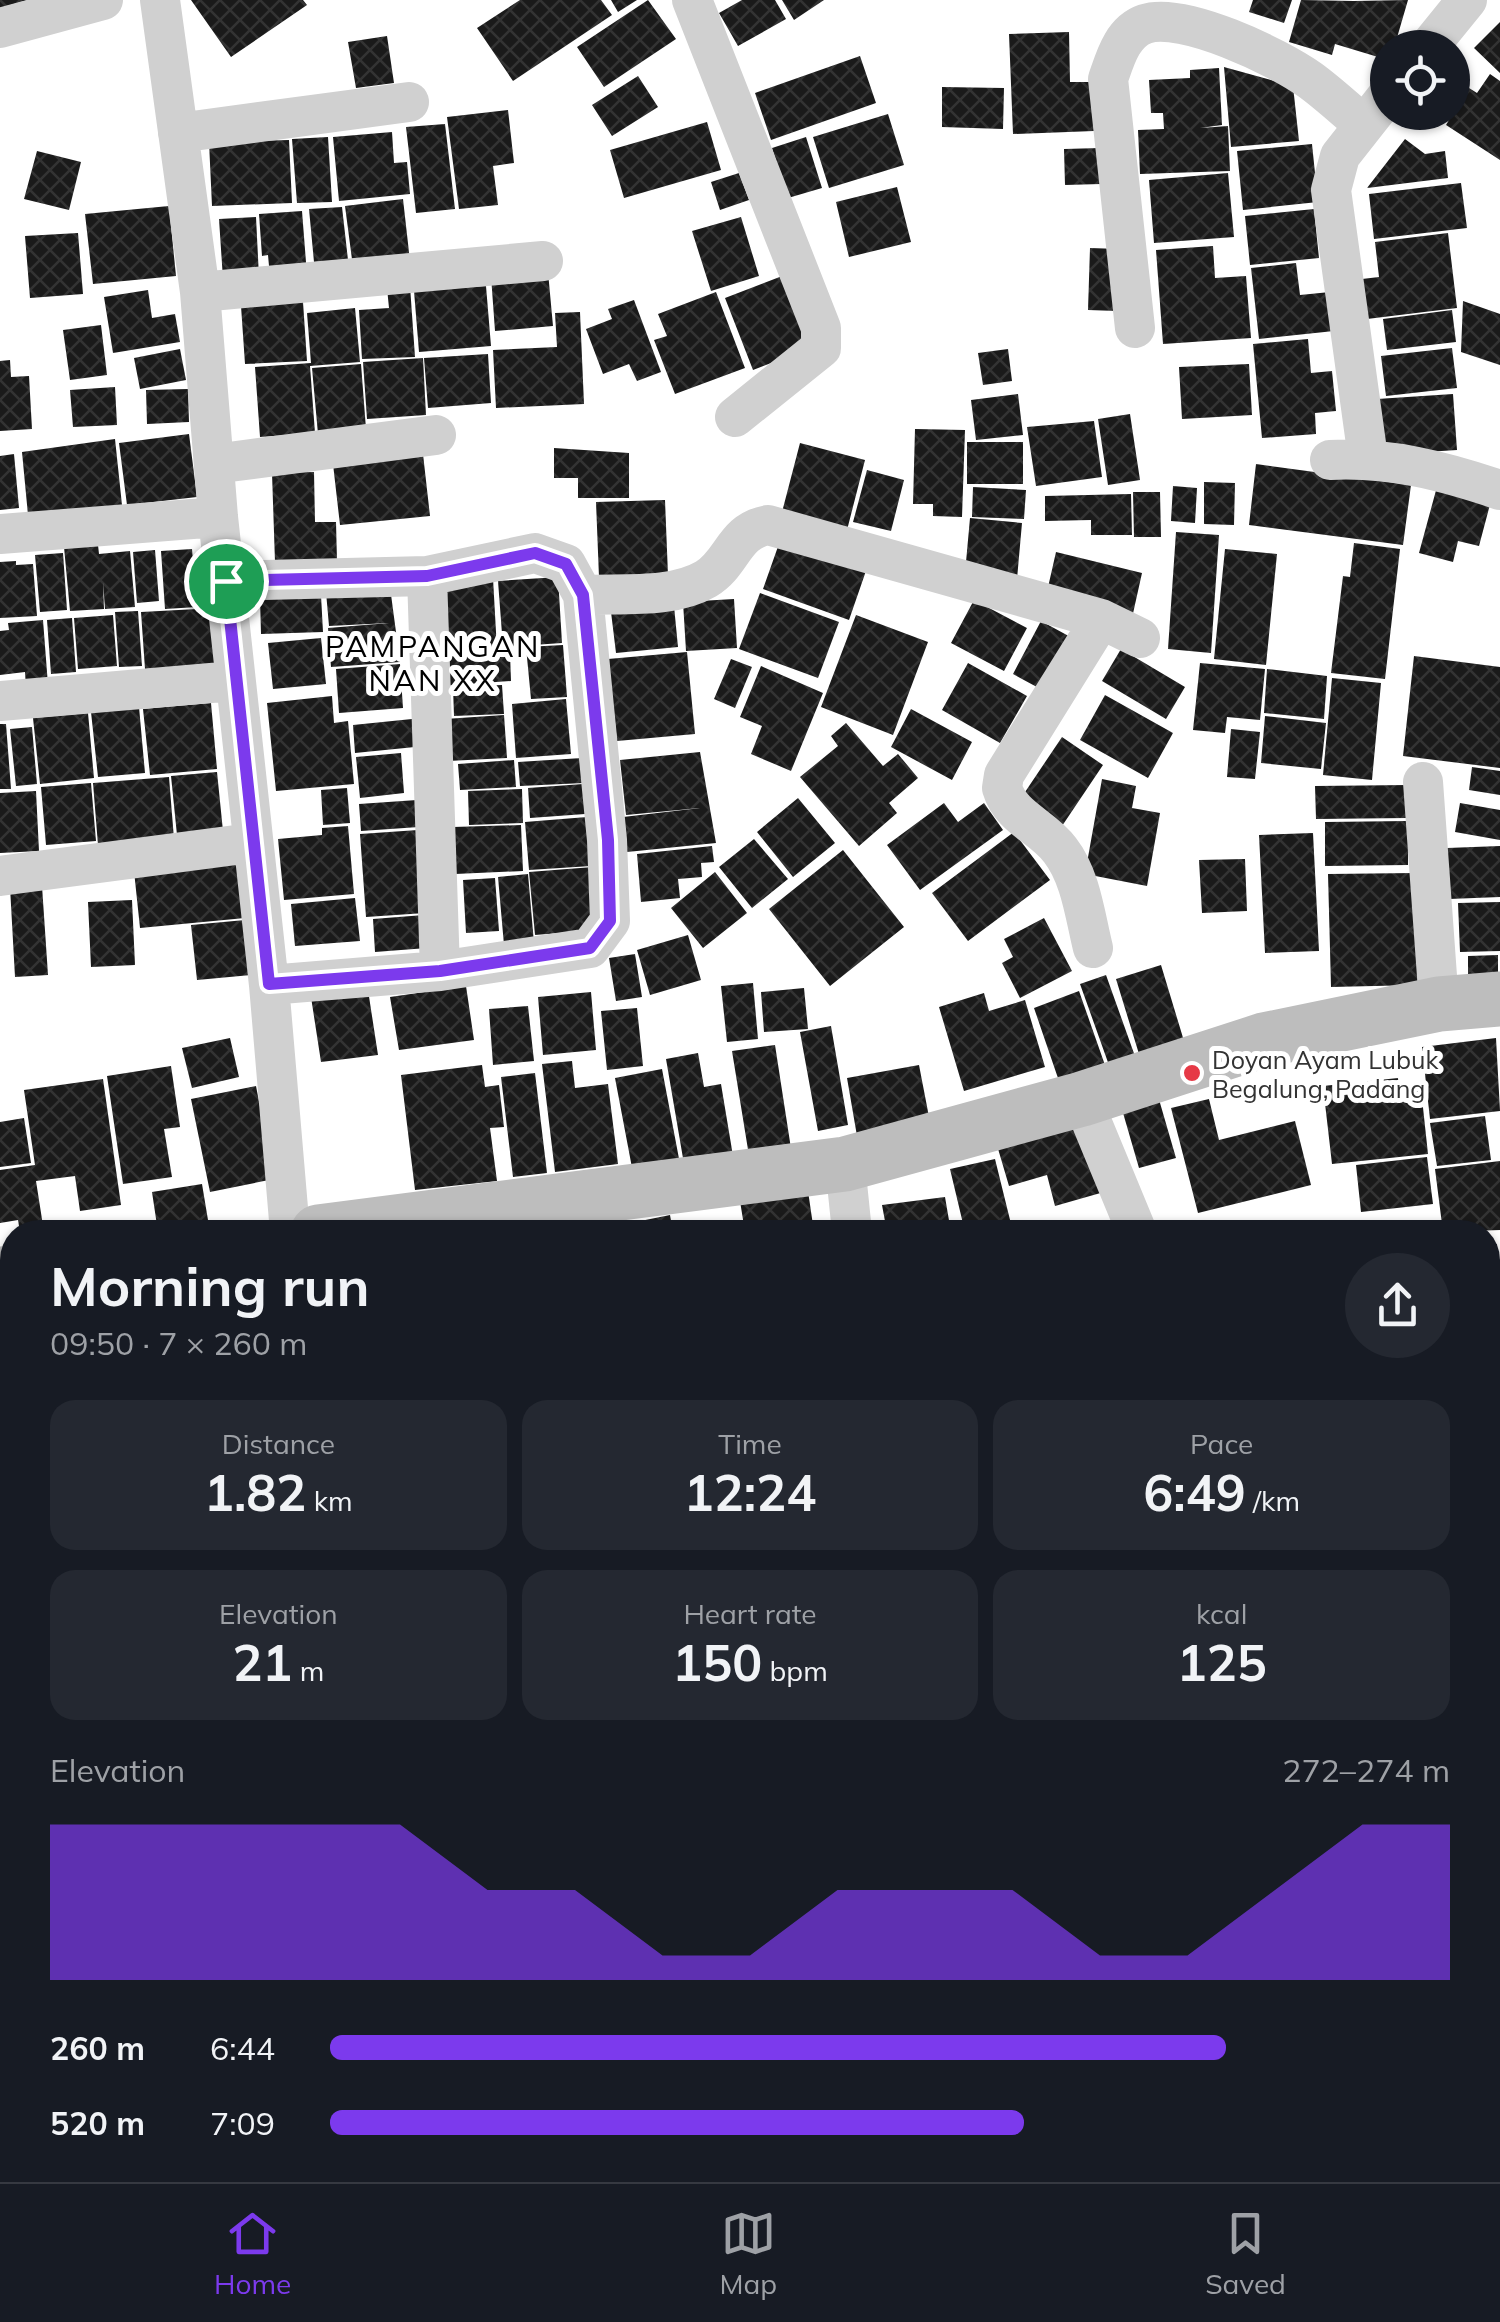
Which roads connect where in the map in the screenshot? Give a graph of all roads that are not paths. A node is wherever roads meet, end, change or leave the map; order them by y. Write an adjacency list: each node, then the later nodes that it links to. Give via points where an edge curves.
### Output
1 (103, 0): 5 (street)
2 (160, 0): 10 (street)
3 (692, 0): 14 (street, via 820,328 820,348)
4 (1468, 0): 6 (street)
5 (0, 28)
6 (1443, 30)
7 (409, 102): 10 (street)
8 (1370, 108): 13 (street, via 1270,56 1175,20 1143,24 1118,48 1108,79)
9 (1370, 117): 17 (street, via 1340,156 1331,190 1349,459 1441,470)
10 (178, 132): 12 (street)
11 (543, 262): 12 (street)
12 (200, 292): 16 (street)
13 (1135, 328)
14 (735, 417)
15 (436, 436): 16 (street)
16 (214, 464): 18 (street)
17 (1500, 490)
18 (218, 517): 19 (street); 21 (street)
19 (0, 534)
20 (427, 576): 21 (street); 22 (street, via 535,553 566,564); 31 (street)
21 (226, 581): 25 (street)
22 (583, 595): 23 (street, via 693,586 711,576 740,537 768,525); 31 (street, via 610,921 590,948)
23 (1100, 619): 24 (street); 30 (street, via 1002,788 1006,802 1064,854)
24 (1140, 638)
25 (234, 682): 26 (street); 28 (street)
26 (0, 701)
27 (1423, 782): 34 (street)
28 (251, 844): 29 (street); 32 (street)
29 (0, 876)
30 (1093, 948)
31 (440, 971): 32 (street)
32 (269, 984): 37 (street)
33 (1500, 1000): 34 (main road)
34 (1439, 1004): 35 (main road, via 1264,1040)
35 (1082, 1099): 36 (main road); 40 (street)
36 (845, 1164): 38 (main road); 39 (street)
37 (289, 1220)
38 (411, 1220)
39 (851, 1220)
40 (1132, 1220)

